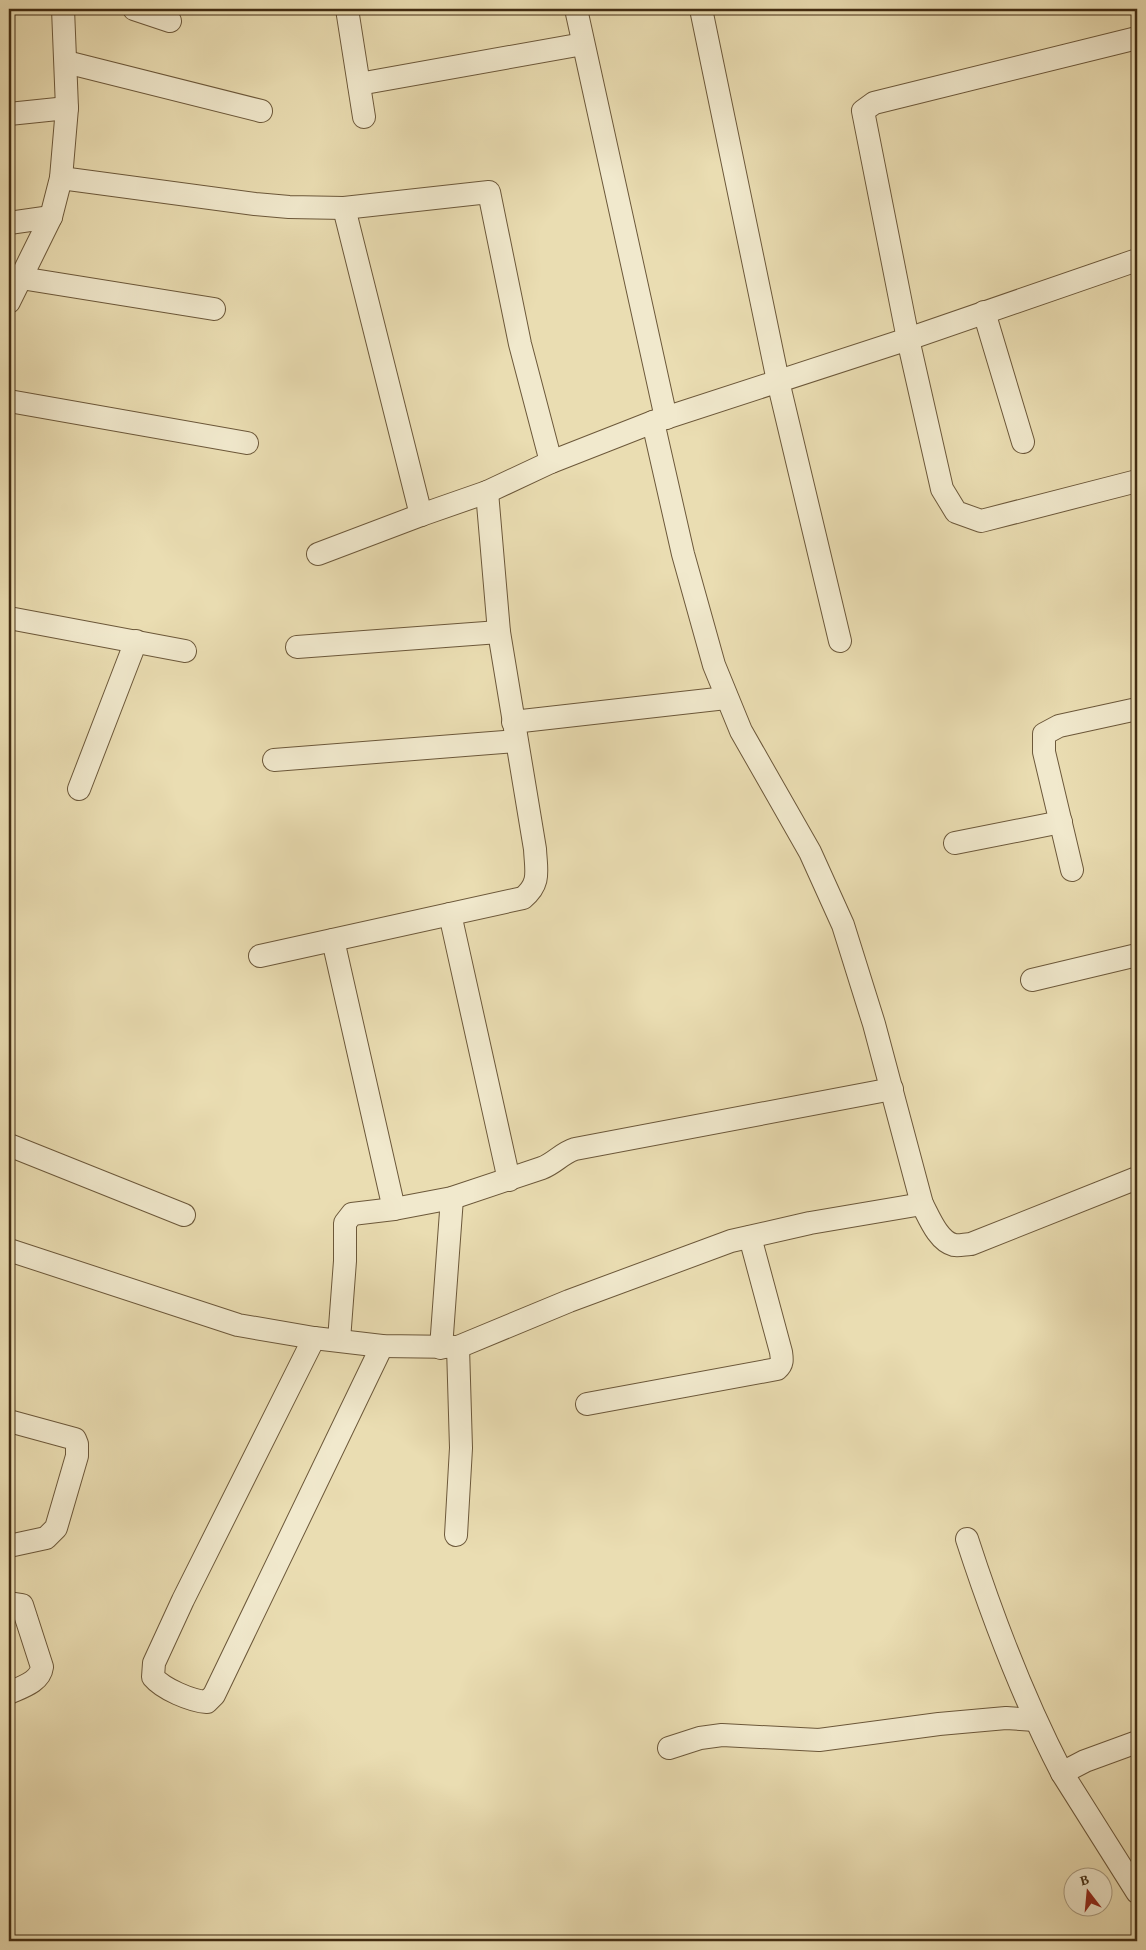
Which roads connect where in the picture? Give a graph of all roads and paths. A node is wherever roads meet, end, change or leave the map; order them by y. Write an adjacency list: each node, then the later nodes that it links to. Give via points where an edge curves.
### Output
1 (64, 9): 9 (street)
2 (134, 9): 6 (street)
3 (347, 9): 10 (street)
4 (576, 9): 8 (street)
5 (701, 9): 25 (street)
6 (170, 21)
7 (1137, 38): 24 (street, via 874,103 863,110)
8 (584, 44): 10 (street); 27 (street)
9 (66, 62): 11 (street); 12 (street)
10 (359, 84): 14 (street)
11 (67, 108): 13 (street); 15 (street)
12 (261, 111)
13 (9, 114)
14 (364, 117)
15 (62, 178): 16 (street, via 255,204); 17 (street)
16 (344, 208): 30 (street, via 489,192 520,344); 33 (street)
17 (51, 217): 18 (street); 20 (street)
18 (9, 223)
19 (1137, 260): 23 (street)
20 (21, 278): 21 (street); 22 (street)
21 (9, 302)
22 (214, 310)
23 (984, 312): 24 (street); 28 (street)
24 (908, 339): 25 (street); 31 (street, via 942,489 956,512 980,522)
25 (778, 381): 27 (street); 37 (street)
26 (9, 401): 29 (street)
27 (660, 420): 30 (street); 41 (street, via 683,554)
28 (1023, 442)
29 (247, 443)
30 (551, 462): 32 (street)
31 (1137, 481)
32 (487, 492): 33 (street); 36 (street)
33 (421, 515): 34 (street)
34 (318, 554)
35 (9, 618): 38 (street)
36 (499, 632): 39 (street); 43 (street)
37 (840, 641)
38 (136, 642): 40 (street); 45 (street)
39 (297, 646)
40 (185, 651)
41 (726, 698): 43 (street); 54 (street, via 741,731 810,852 843,925)
42 (1137, 709): 46 (street, via 1059,726 1044,734 1044,752)
43 (515, 732): 44 (street); 49 (street, via 537,878 532,890 523,898)
44 (274, 760)
45 (80, 790)
46 (1061, 822): 47 (street); 48 (street)
47 (955, 842)
48 (1072, 870)
49 (450, 914): 50 (street); 57 (street)
50 (333, 940): 52 (street); 60 (street)
51 (1137, 955): 53 (street)
52 (260, 956)
53 (1032, 980)
54 (892, 1089): 57 (street, via 575,1149 550,1165); 59 (street)
55 (9, 1145): 61 (street)
56 (1137, 1178): 59 (street, via 971,1244 954,1245 944,1239)
57 (509, 1180): 58 (street)
58 (452, 1198): 60 (street); 67 (street)
59 (922, 1204): 62 (street)
60 (394, 1209): 65 (street, via 352,1214 347,1218)
61 (184, 1215)
62 (750, 1237): 67 (street, via 682,1258); 68 (street, via 781,1352 781,1366)
63 (9, 1250): 64 (street, via 238,1325)
64 (314, 1338): 65 (street); 66 (street, via 154,1663 153,1677 159,1685 198,1702 207,1702 214,1695)
65 (339, 1340): 66 (street)
66 (382, 1346): 67 (street)
67 (449, 1348): 70 (street, via 461,1448)
68 (587, 1404)
69 (10, 1425): 72 (street, via 75,1439 78,1444 56,1528 46,1538)
70 (456, 1535)
71 (967, 1539): 75 (street, via 1007,1653)
72 (9, 1546)
73 (9, 1603): 74 (street, via 22,1605 42,1667 37,1679)
74 (9, 1693)
75 (1035, 1720): 77 (street, via 1006,1718 939,1724 818,1740 722,1735); 78 (street)
76 (1137, 1742): 78 (street)
77 (669, 1748)
78 (1062, 1773): 79 (street)
79 (1137, 1892)

